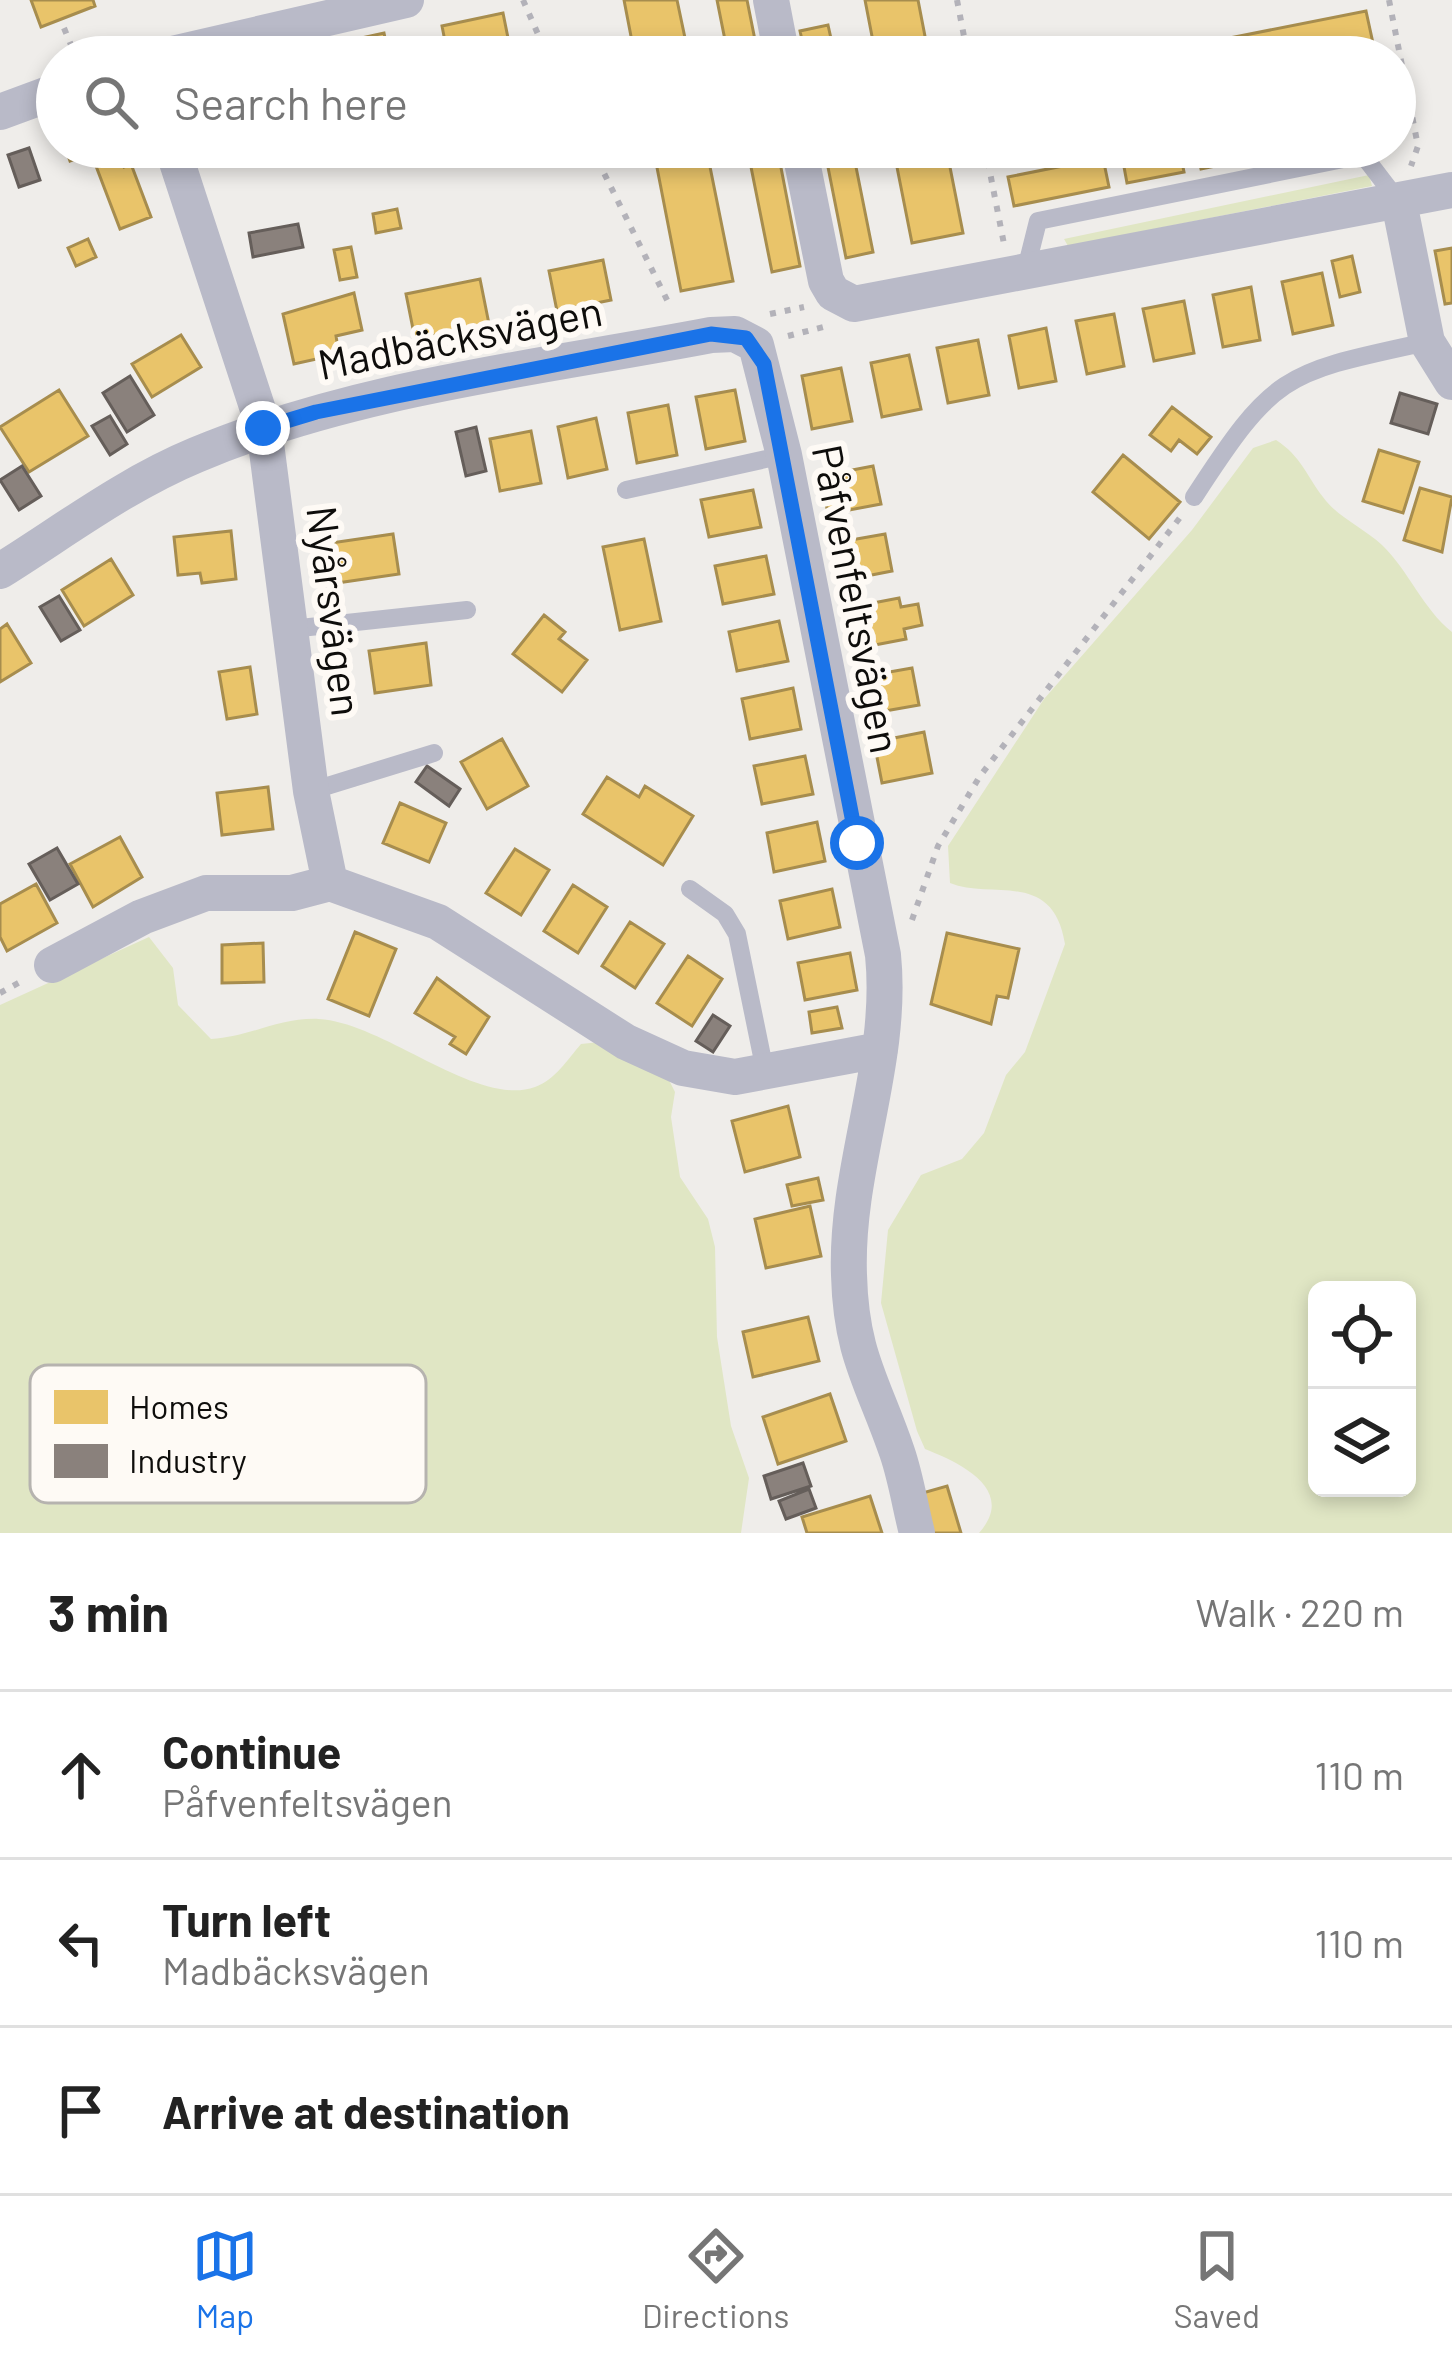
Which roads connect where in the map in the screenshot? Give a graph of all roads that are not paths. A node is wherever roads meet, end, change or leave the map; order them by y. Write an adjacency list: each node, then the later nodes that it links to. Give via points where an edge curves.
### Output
1 (406, 0): 3 (street)
2 (771, 0): 4 (street)
3 (250, 36)
4 (778, 36)
5 (36, 99): 6 (street)
6 (0, 112)
7 (179, 168): 17 (street, Nyårsvägen)
8 (804, 168): 13 (street, via 826,281 844,302)
9 (1299, 168): 13 (lane, via 1038,221)
10 (1373, 168): 12 (lane)
11 (1452, 190): 12 (street)
12 (1399, 202): 13 (street); 15 (street)
13 (1025, 273)
14 (749, 341): 17 (street, Madbäcksvägen, via 711,334); 18 (street, Påfvenfeltsvägen)
15 (1427, 342): 16 (street); 20 (lane, via 1313,367 1285,381 1232,438)
16 (1452, 382)
17 (263, 428): 21 (street, Madbäcksvägen, via 128,489); 23 (street, Nyårsvägen)
18 (784, 455): 19 (lane); 29 (street, Påfvenfeltsvägen, via 880,935 887,999)
19 (626, 490)
20 (1195, 497)
21 (0, 571)
22 (466, 610): 23 (lane)
23 (291, 629): 25 (street, Nyårsvägen)
24 (434, 754): 25 (lane)
25 (311, 791): 26 (street, Nyårsvägen)
26 (330, 883): 28 (street, via 292,893 206,893); 30 (street, via 438,922 661,1061 714,1076)
27 (690, 890): 30 (lane, via 725,914 737,934)
28 (52, 964)
29 (880, 1050): 30 (street); 31 (street, Påfvenfeltsvägen, via 852,1219 851,1306 857,1355 897,1452)
30 (765, 1071)
31 (916, 1533)

